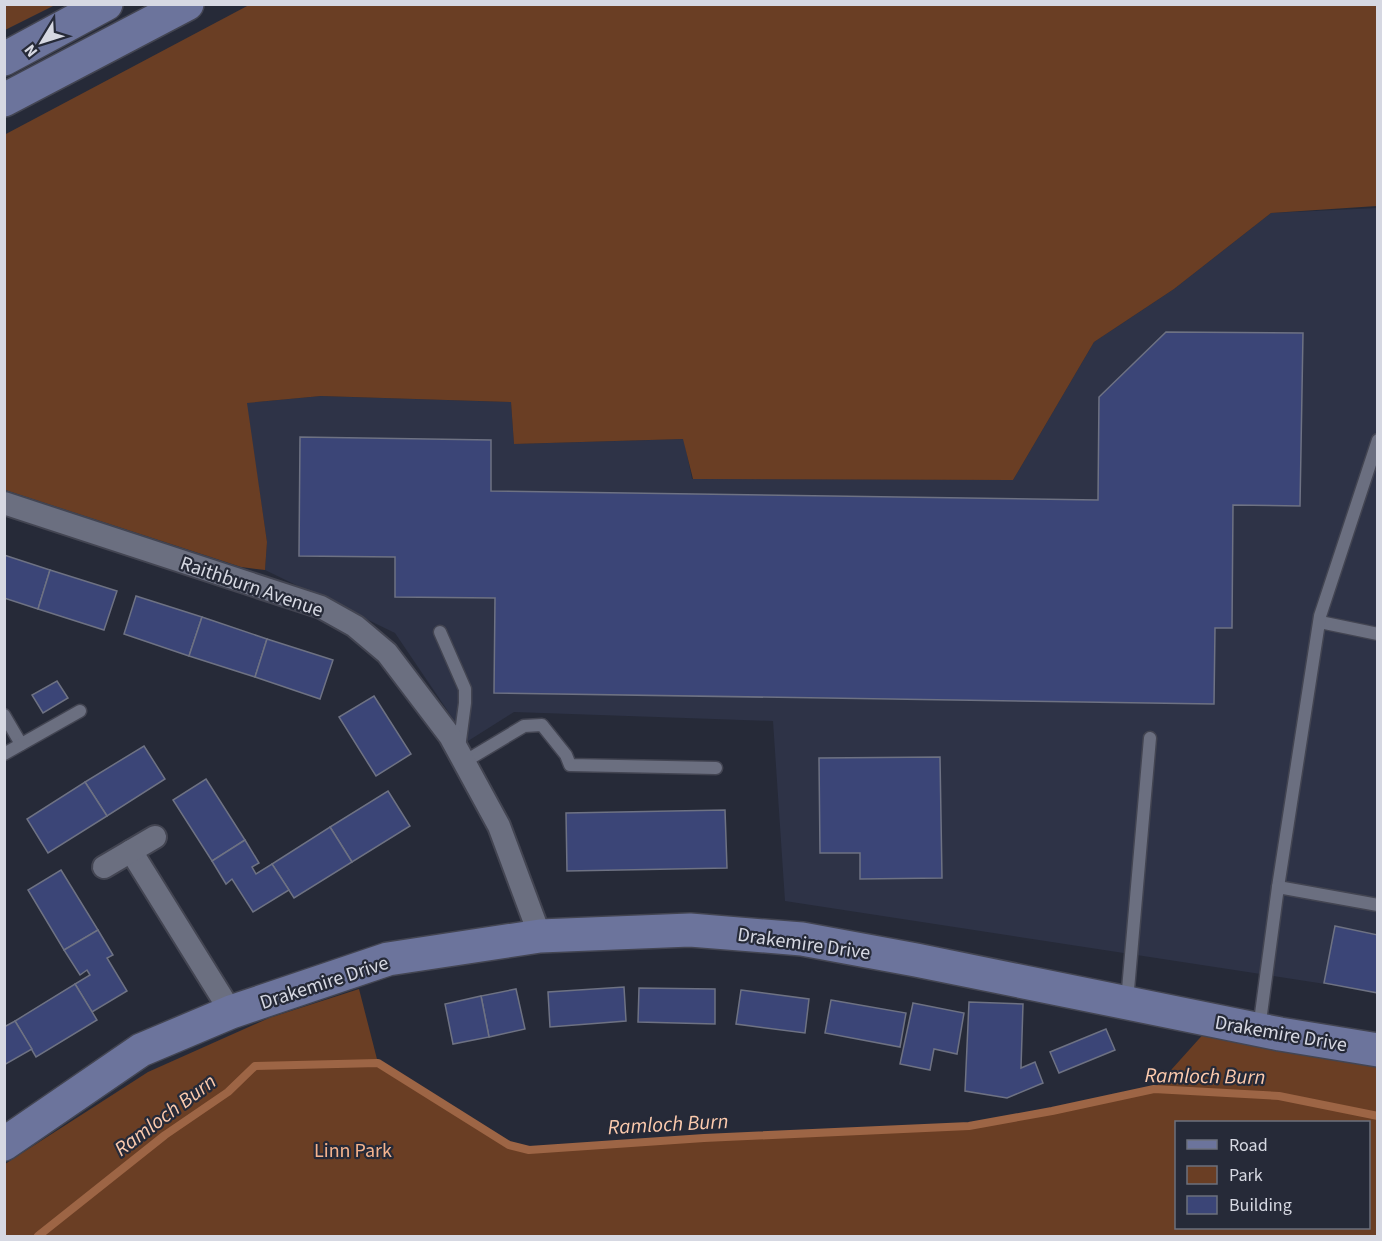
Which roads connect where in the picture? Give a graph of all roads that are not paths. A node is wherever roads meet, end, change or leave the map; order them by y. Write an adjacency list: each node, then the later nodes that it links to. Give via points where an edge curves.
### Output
1 (106, 4): 3 (street)
2 (187, 4): 4 (street)
3 (4, 59)
4 (4, 100)
5 (1377, 440): 7 (lane)
6 (4, 503): 15 (street, Raithburn Avenue, via 321,608 347,621 387,653 450,736)
7 (1320, 622): 9 (lane); 20 (lane)
8 (440, 632): 15 (lane, via 465,689)
9 (1377, 634)
10 (80, 711): 13 (lane)
11 (4, 715): 13 (lane)
12 (1149, 738): 23 (lane)
13 (21, 744): 14 (lane)
14 (4, 754)
15 (461, 757): 16 (lane, via 524,726 542,725 570,765); 22 (street, Raithburn Avenue, via 499,825)
16 (716, 768)
17 (155, 837): 18 (street)
18 (131, 851): 19 (street); 24 (street)
19 (104, 867)
20 (1278, 887): 21 (lane); 25 (lane)
21 (1377, 905)
22 (540, 936): 23 (street, Drakemire Drive, via 690,930 802,939); 24 (street, Drakemire Drive, via 388,959)
23 (1127, 1003): 25 (street, Drakemire Drive)
24 (231, 1012): 27 (street, Drakemire Drive, via 141,1050)
25 (1259, 1029): 26 (street, Drakemire Drive)
26 (1377, 1050)
27 (4, 1144)

